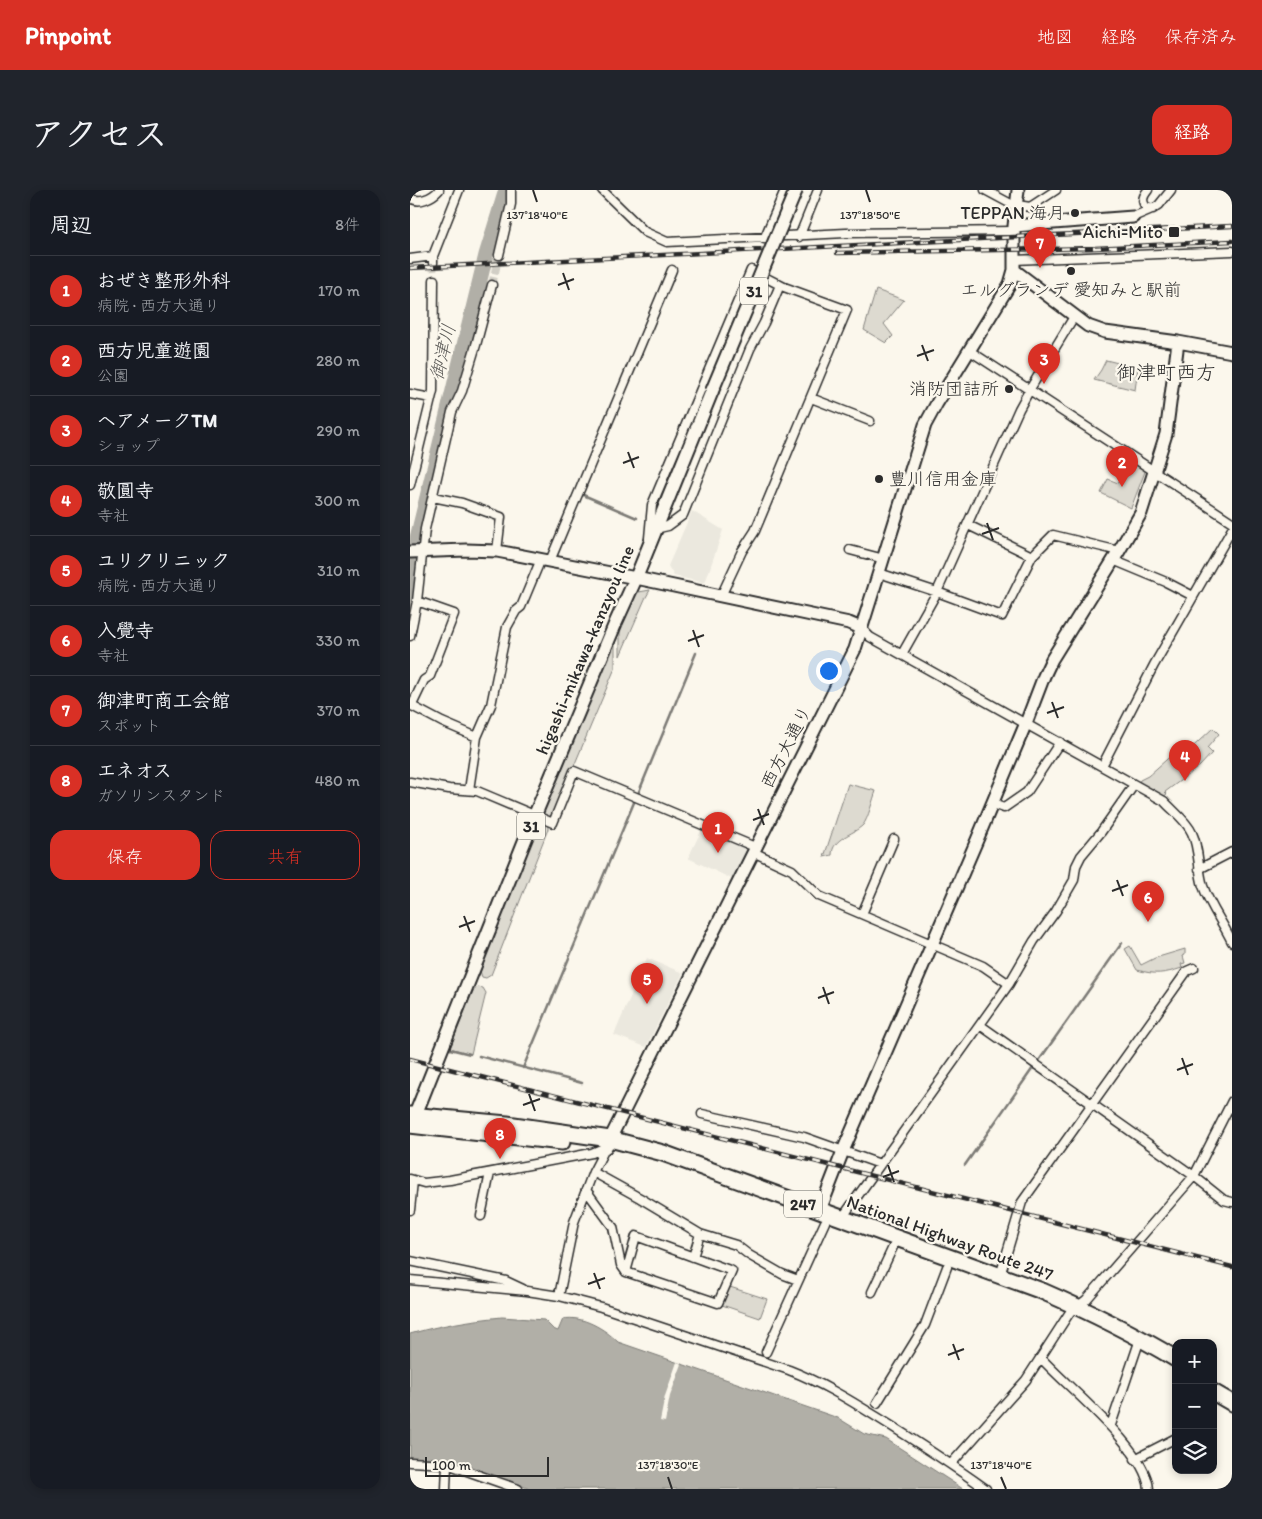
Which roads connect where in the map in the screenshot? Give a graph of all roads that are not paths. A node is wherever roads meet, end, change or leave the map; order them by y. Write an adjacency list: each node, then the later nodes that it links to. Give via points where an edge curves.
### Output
1 (439, 190): 13 (street, via 434,196 418,201)
2 (459, 190): 23 (street, via 433,260)
3 (511, 190): 22 (street, via 511,204)
4 (602, 190): 20 (street, via 645,232 667,242)
5 (785, 190): 20 (street)
6 (796, 190): 44 (main road, higashi-mikawa-kanzyou line / 31, bridge)
7 (818, 190): 19 (street)
8 (985, 190): 15 (street)
9 (1018, 190): 15 (street)
10 (1056, 190): 15 (street, via 1030,207)
11 (1148, 190): 14 (street)
12 (1171, 190): 16 (street)
13 (410, 197)
14 (1143, 201): 16 (street, via 1146,207); 17 (street, via 1143,208)
15 (1016, 206): 18 (street)
16 (1156, 208): 17 (street)
17 (1137, 215): 18 (street)
18 (1014, 228): 19 (street); 24 (street)
19 (799, 237): 20 (street)
20 (764, 238)
21 (1232, 251): 24 (street)
22 (499, 255)
23 (410, 258)
24 (1014, 265): 29 (street); 31 (street, 西方大通り, via 1010,284)
25 (672, 270): 52 (street)
26 (434, 280): 35 (street)
27 (492, 285): 40 (street, via 462,391 452,412)
28 (780, 285): 36 (street, via 847,310); 44 (street, via 750,349 683,515 668,526); 45 (street, via 752,270 652,505)
29 (1075, 315): 30 (street, via 1088,326 1105,332); 33 (street)
30 (1178, 342): 32 (street); 38 (street, via 1166,434)
31 (970, 351): 33 (street); 51 (street, 西方大通り, via 925,425)
32 (1232, 352)
33 (1030, 389): 38 (street); 42 (street)
34 (410, 394): 35 (street)
35 (432, 398): 39 (street)
36 (811, 398): 37 (street); 56 (street, via 756,531 742,550)
37 (870, 421)
38 (1154, 471): 41 (street); 50 (street, via 1141,513)
39 (410, 485)
40 (433, 497): 47 (street, via 501,516); 48 (street)
41 (1232, 522)
42 (968, 525): 49 (street); 55 (street)
43 (1232, 529): 57 (street)
44 (655, 530): 45 (main road, higashi-mikawa-kanzyou line / 31)
45 (649, 545): 54 (main road, higashi-mikawa-kanzyou line / 31)
46 (850, 550): 51 (street)
47 (497, 551): 48 (street); 52 (street)
48 (418, 552): 58 (street)
49 (1032, 556): 50 (street, via 1053,535); 55 (street, via 1002,616)
50 (1116, 556): 57 (street); 63 (street, via 1052,659)
51 (884, 559): 53 (street, 西方大通り)
52 (546, 560): 54 (street); 64 (street, via 507,627 491,705)
53 (879, 574): 55 (street); 59 (street, 西方大通り)
54 (636, 578): 56 (street); 71 (main road, higashi-mikawa-kanzyou line / 31)
55 (937, 592): 61 (street)
56 (721, 596): 59 (street)
57 (1193, 596): 66 (street)
58 (418, 601): 60 (street); 62 (street, via 454,614 430,676 424,680)
59 (861, 628): 61 (street, via 867,635); 73 (street, 西方大通り, via 855,649)
60 (410, 636)
61 (902, 654): 63 (street)
62 (411, 705): 64 (street)
63 (1026, 723): 65 (street); 70 (street)
64 (477, 737): 69 (street)
65 (1060, 742): 66 (street); 70 (street, via 1027,792 1004,808)
66 (1102, 766): 68 (street)
67 (410, 782): 69 (street)
68 (1134, 784): 75 (street, via 1164,801 1189,827); 80 (street, via 1081,856 1074,880)
69 (469, 790): 71 (street)
70 (993, 804): 78 (street)
71 (535, 815): 73 (street, via 553,823 574,771); 85 (main road, higashi-mikawa-kanzyou line / 31)
72 (894, 839): 76 (street)
73 (754, 849): 76 (street, via 792,870 819,896); 86 (street, 西方大通り)
74 (1232, 852): 75 (street)
75 (1198, 869): 77 (street, via 1214,911)
76 (862, 914): 78 (street)
77 (1232, 942)
78 (932, 944): 80 (street, via 983,966); 87 (street)
79 (1194, 968): 83 (street, via 1187,971)
80 (1009, 984): 81 (street)
81 (980, 1025): 83 (street); 88 (street)
82 (1232, 1102): 91 (street)
83 (1093, 1105): 91 (street); 105 (street, via 1022,1202)
84 (702, 1114): 87 (street, via 796,1135)
85 (411, 1122): 86 (highway, National Highway Route 247 / 247, via 507,1124)
86 (608, 1143): 89 (street); 90 (street, via 587,1154); 97 (highway, National Highway Route 247 / 247, via 663,1153)
87 (844, 1151): 88 (street); 97 (street)
88 (880, 1164): 98 (street)
89 (593, 1172): 93 (street); 99 (street)
90 (490, 1173): 92 (street, via 424,1183); 96 (street)
91 (1194, 1176): 94 (street, via 1224,1200); 111 (street, via 1086,1300)
92 (412, 1180): 95 (street)
93 (586, 1190): 104 (street, via 613,1227 621,1265); 110 (street, via 574,1222)
94 (1232, 1202)
95 (410, 1210)
96 (481, 1216)
97 (822, 1216): 98 (highway, National Highway Route 247 / 247); 100 (highway, National Highway Route 247 / 247); 107 (street)
98 (842, 1218): 105 (highway, National Highway Route 247 / 247)
99 (700, 1234): 101 (street); 107 (street, via 743,1248 749,1256)
100 (893, 1247): 103 (highway, National Highway Route 247 / 247); 109 (street)
101 (693, 1257): 104 (street, via 636,1236); 104 (street, via 732,1271 718,1303)
102 (410, 1261): 108 (street, via 506,1281)
103 (948, 1267): 111 (highway, National Highway Route 247 / 247); 117 (street, via 925,1325)
104 (626, 1272)
105 (1000, 1276): 111 (highway, National Highway Route 247 / 247)
106 (410, 1280): 108 (street)
107 (798, 1280): 113 (street)
108 (527, 1291): 110 (street)
109 (872, 1292)
110 (559, 1296): 123 (street, via 601,1307 814,1380)
111 (1074, 1309): 112 (highway, National Highway Route 247 / 247); 114 (highway, National Highway Route 247 / 247, via 1139,1336); 115 (street)
112 (1138, 1345): 116 (highway, National Highway Route 247 / 247); 118 (street)
113 (766, 1352)
114 (1172, 1357)
115 (1041, 1358): 118 (street); 123 (street, via 1026,1380)
116 (1172, 1366)
117 (877, 1403)
118 (1111, 1425): 120 (street)
119 (1172, 1440): 120 (street)
120 (1136, 1459): 127 (street, via 1146,1475)
121 (410, 1462): 122 (street)
122 (447, 1464): 124 (street); 125 (street)
123 (951, 1464): 126 (street)
124 (446, 1489)
125 (518, 1489)
126 (986, 1489)
127 (1148, 1489)

